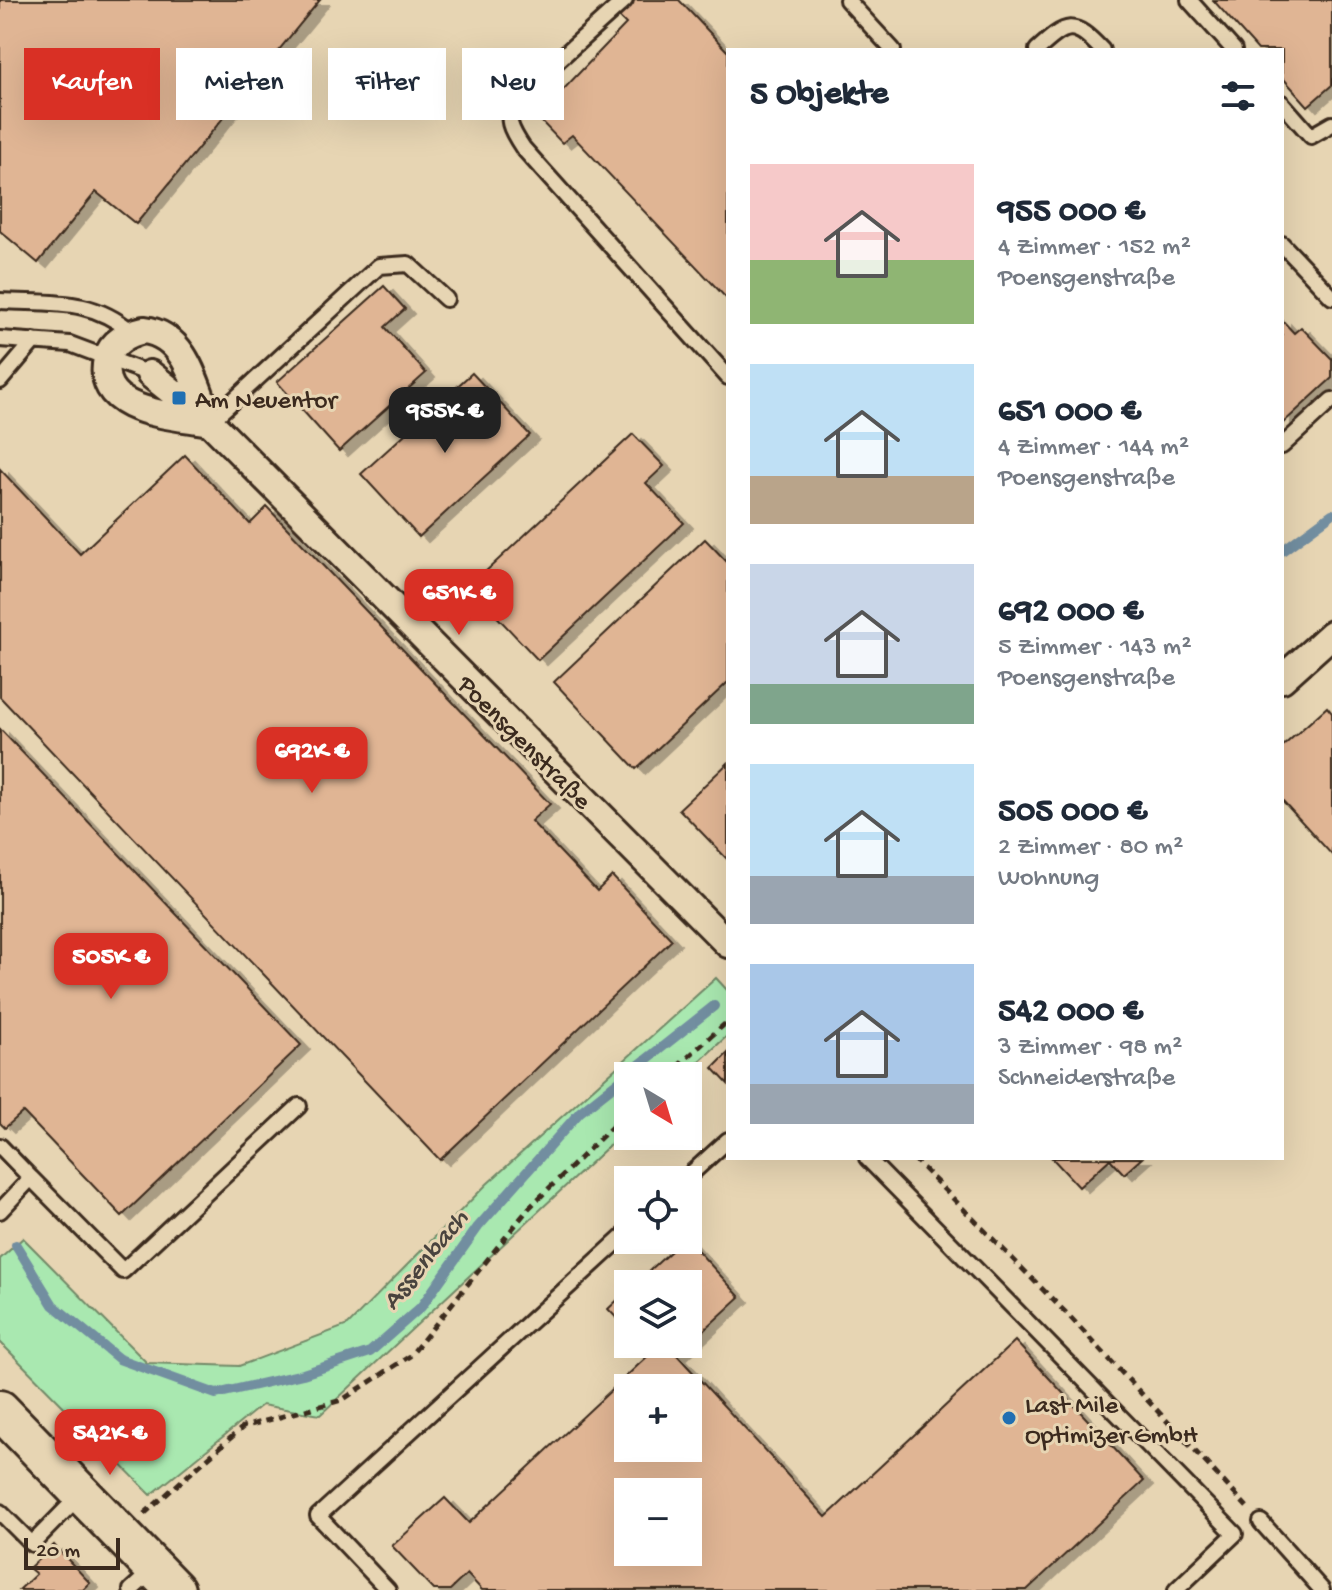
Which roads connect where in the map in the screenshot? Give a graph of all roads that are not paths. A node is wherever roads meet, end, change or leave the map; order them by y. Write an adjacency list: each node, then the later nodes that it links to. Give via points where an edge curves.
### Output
1 (625, 0): 19 (lane, via 515,99 508,111 510,127 523,148)
2 (847, 0): 4 (lane)
3 (1189, 0): 7 (lane)
4 (891, 48)
5 (1039, 48): 6 (lane, via 1060,29 1073,26)
6 (1100, 48)
7 (1232, 48)
8 (1284, 105): 9 (lane, via 1311,136)
9 (1332, 124)
10 (1284, 246): 11 (lane)
11 (1332, 297)
12 (446, 299): 22 (lane, via 408,264 379,266)
13 (0, 301): 14 (lane, via 90,306)
14 (132, 332): 17 (street); 22 (street, via 157,331 178,347)
15 (0, 339): 16 (lane)
16 (34, 341): 17 (lane, via 70,344); 20 (lane)
17 (107, 357): 18 (lane); 22 (street, via 109,385 127,405)
18 (150, 374): 22 (street, Poensgenstraße)
19 (726, 375)
20 (0, 381)
21 (1332, 400): 23 (lane)
22 (210, 422): 26 (street, Poensgenstraße)
23 (1284, 444)
24 (1332, 634): 25 (street)
25 (1284, 677)
26 (726, 942)
27 (299, 1106): 32 (lane, via 123,1271)
28 (726, 1142): 31 (lane)
29 (0, 1146): 32 (lane)
30 (869, 1160): 41 (lane, via 1235,1534)
31 (699, 1166)
32 (31, 1178): 33 (lane)
33 (0, 1211)
34 (614, 1245): 40 (lane, via 318,1516)
35 (0, 1410): 36 (main road)
36 (82, 1492): 37 (lane, via 32,1544); 39 (main road, via 122,1534)
37 (0, 1512)
38 (1261, 1522): 42 (lane)
39 (153, 1583)
40 (388, 1590)
41 (1176, 1590)
42 (1322, 1590)

